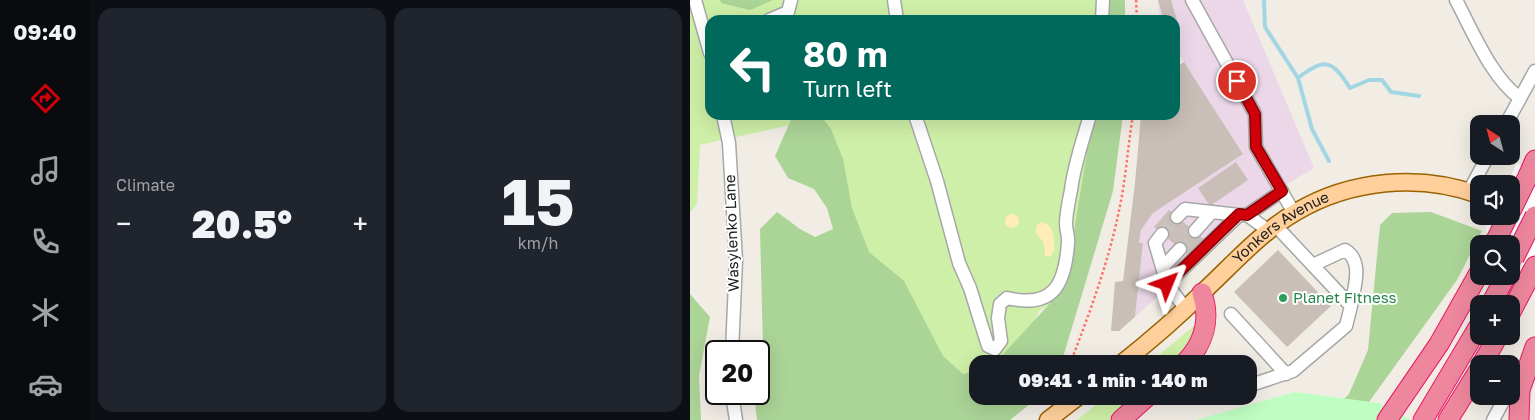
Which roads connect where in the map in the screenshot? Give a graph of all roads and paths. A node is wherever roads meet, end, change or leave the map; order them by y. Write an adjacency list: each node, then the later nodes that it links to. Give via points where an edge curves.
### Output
1 (790, 0): 8 (street, via 788,12)
2 (894, 0): 9 (street)
3 (1103, 0): 10 (street)
4 (1136, 0): 11 (path)
5 (1192, 0): 21 (street, via 1255,114 1256,147)
6 (1456, 0): 14 (street, via 1497,73)
7 (694, 5): 12 (street)
8 (781, 15)
9 (896, 15)
10 (1102, 15)
11 (1137, 15)
12 (705, 30)
13 (1535, 71): 14 (street)
14 (1520, 98): 15 (street)
15 (1511, 115)
16 (724, 120): 46 (street, Wasylenko Lane, via 729,144 736,260)
17 (917, 120): 18 (street, via 959,263 988,346 995,349 1001,341 1000,304 1008,298 1039,301 1051,294 1065,271 1066,224 1072,182)
18 (1089, 120)
19 (1131, 120): 49 (path, via 1120,205 1108,254)
20 (1532, 167): 23 (highway, bridge)
21 (1282, 191): 25 (street); 26 (street)
22 (1470, 192): 25 (main road, Yonkers Avenue, via 1429,183 1374,184 1331,195)
23 (1520, 192)
24 (1212, 212): 26 (street); 29 (street, via 1185,209); 32 (street)
25 (1294, 213): 31 (main road, Yonkers Avenue)
26 (1243, 215): 31 (street); 39 (street)
27 (1520, 215): 30 (main road)
28 (1535, 216): 34 (highway, bridge)
29 (1177, 217)
30 (1535, 224)
31 (1272, 228): 36 (street); 41 (main road, Yonkers Avenue)
32 (1195, 232)
33 (1162, 234): 37 (street, via 1155,243)
34 (1520, 247)
35 (1180, 249): 37 (street)
36 (1313, 265): 43 (street); 43 (street, via 1344,250 1350,253 1357,268)
37 (1163, 267): 39 (street)
38 (1532, 272): 42 (highway)
39 (1167, 284): 44 (street)
40 (1472, 285): 63 (highway, via 1439,344)
41 (1202, 293): 44 (main road, Yonkers Avenue); 51 (highway, via 1206,309 1205,330)
42 (1520, 295)
43 (1351, 306): 53 (street, via 1346,326)
44 (1185, 308): 50 (main road, Yonkers Avenue)
45 (1231, 314): 53 (street)
46 (732, 340)
47 (1470, 341): 64 (highway)
48 (1534, 349): 52 (street); 67 (highway, via 1520,390)
49 (1073, 355)
50 (1131, 355)
51 (1192, 355)
52 (1520, 372)
53 (1286, 374): 54 (street)
54 (1257, 383)
55 (1470, 385): 65 (highway)
56 (734, 405): 60 (street)
57 (1067, 405): 61 (main road)
58 (1138, 405): 62 (highway)
59 (1501, 405): 66 (street)
60 (736, 420)
61 (1048, 420)
62 (1121, 420)
63 (1387, 420)
64 (1423, 420)
65 (1448, 420)
66 (1493, 420)
67 (1519, 420)

